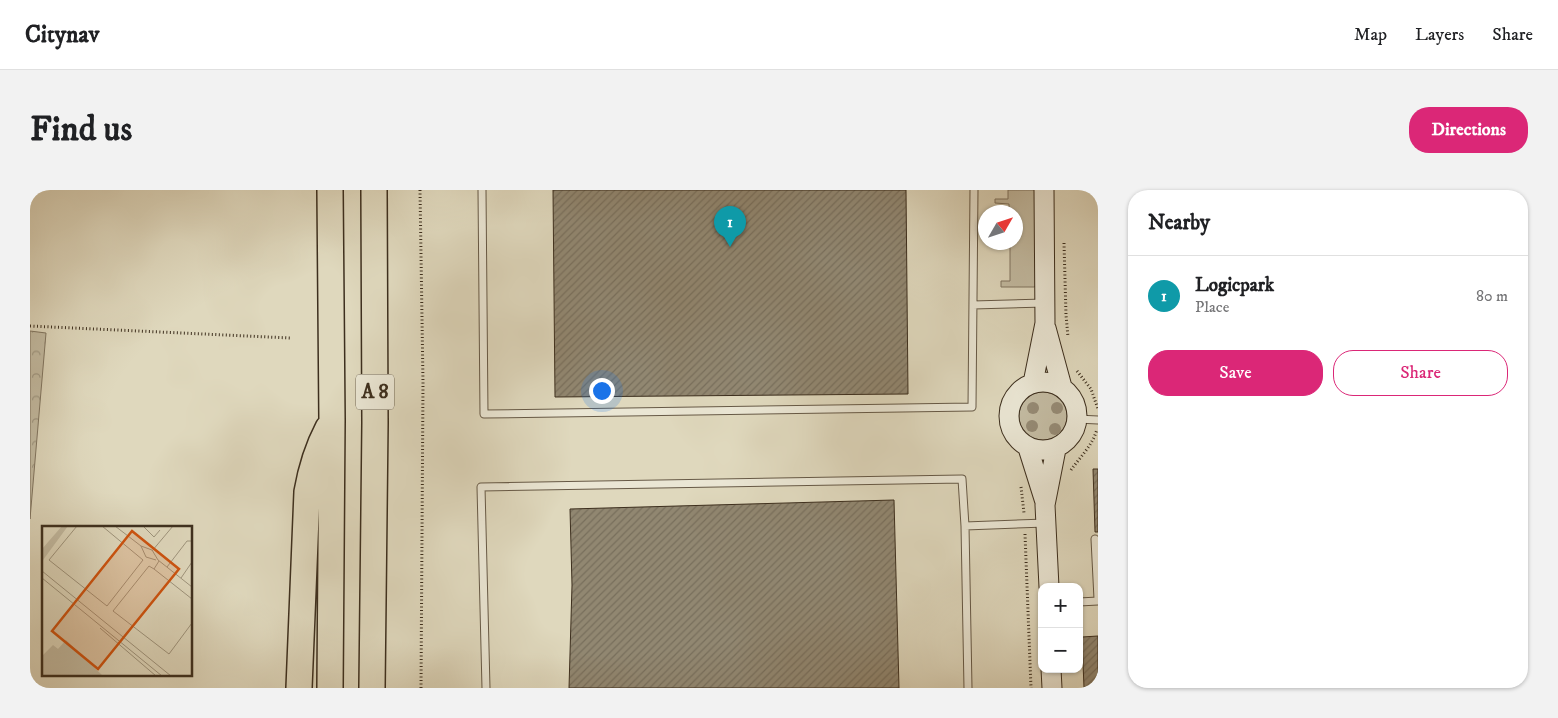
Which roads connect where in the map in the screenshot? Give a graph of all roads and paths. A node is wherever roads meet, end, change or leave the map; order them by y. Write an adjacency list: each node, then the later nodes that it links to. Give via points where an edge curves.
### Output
1 (330, 190): 19 (highway, A 8)
2 (374, 190): 32 (highway, A 8)
3 (420, 190): 33 (path, via 423,383)
4 (482, 190): 9 (lane, via 484,414 972,407)
5 (974, 190): 9 (lane)
6 (1044, 190): 8 (street)
7 (1064, 238): 13 (path)
8 (1045, 303): 9 (lane); 10 (street)
9 (973, 305)
10 (1045, 323): 15 (street); 16 (street)
11 (30, 326): 12 (path)
12 (290, 338)
13 (1069, 344)
14 (1076, 369): 17 (path, via 1091,389)
15 (1033, 383): 16 (street); 21 (street, via 1017,394 1008,415 1016,437)
16 (1062, 387): 18 (street, via 1075,404)
17 (1098, 412)
18 (1076, 418): 20 (lane); 22 (street, via 1071,436)
19 (332, 420): 30 (highway, via 320,443 307,492); 31 (highway, A 8)
20 (1098, 420)
21 (1028, 448): 22 (street); 23 (street)
22 (1056, 449): 23 (street)
23 (1046, 514): 24 (lane); 26 (street)
24 (965, 526): 34 (lane, via 962,479 481,487); 35 (lane)
25 (1095, 540): 27 (lane)
26 (1049, 583)
27 (1098, 600): 28 (lane)
28 (1083, 602)
29 (1051, 673): 36 (street)
30 (299, 688)
31 (330, 688)
32 (372, 688)
33 (421, 688)
34 (486, 688)
35 (968, 688)
36 (1052, 688)

